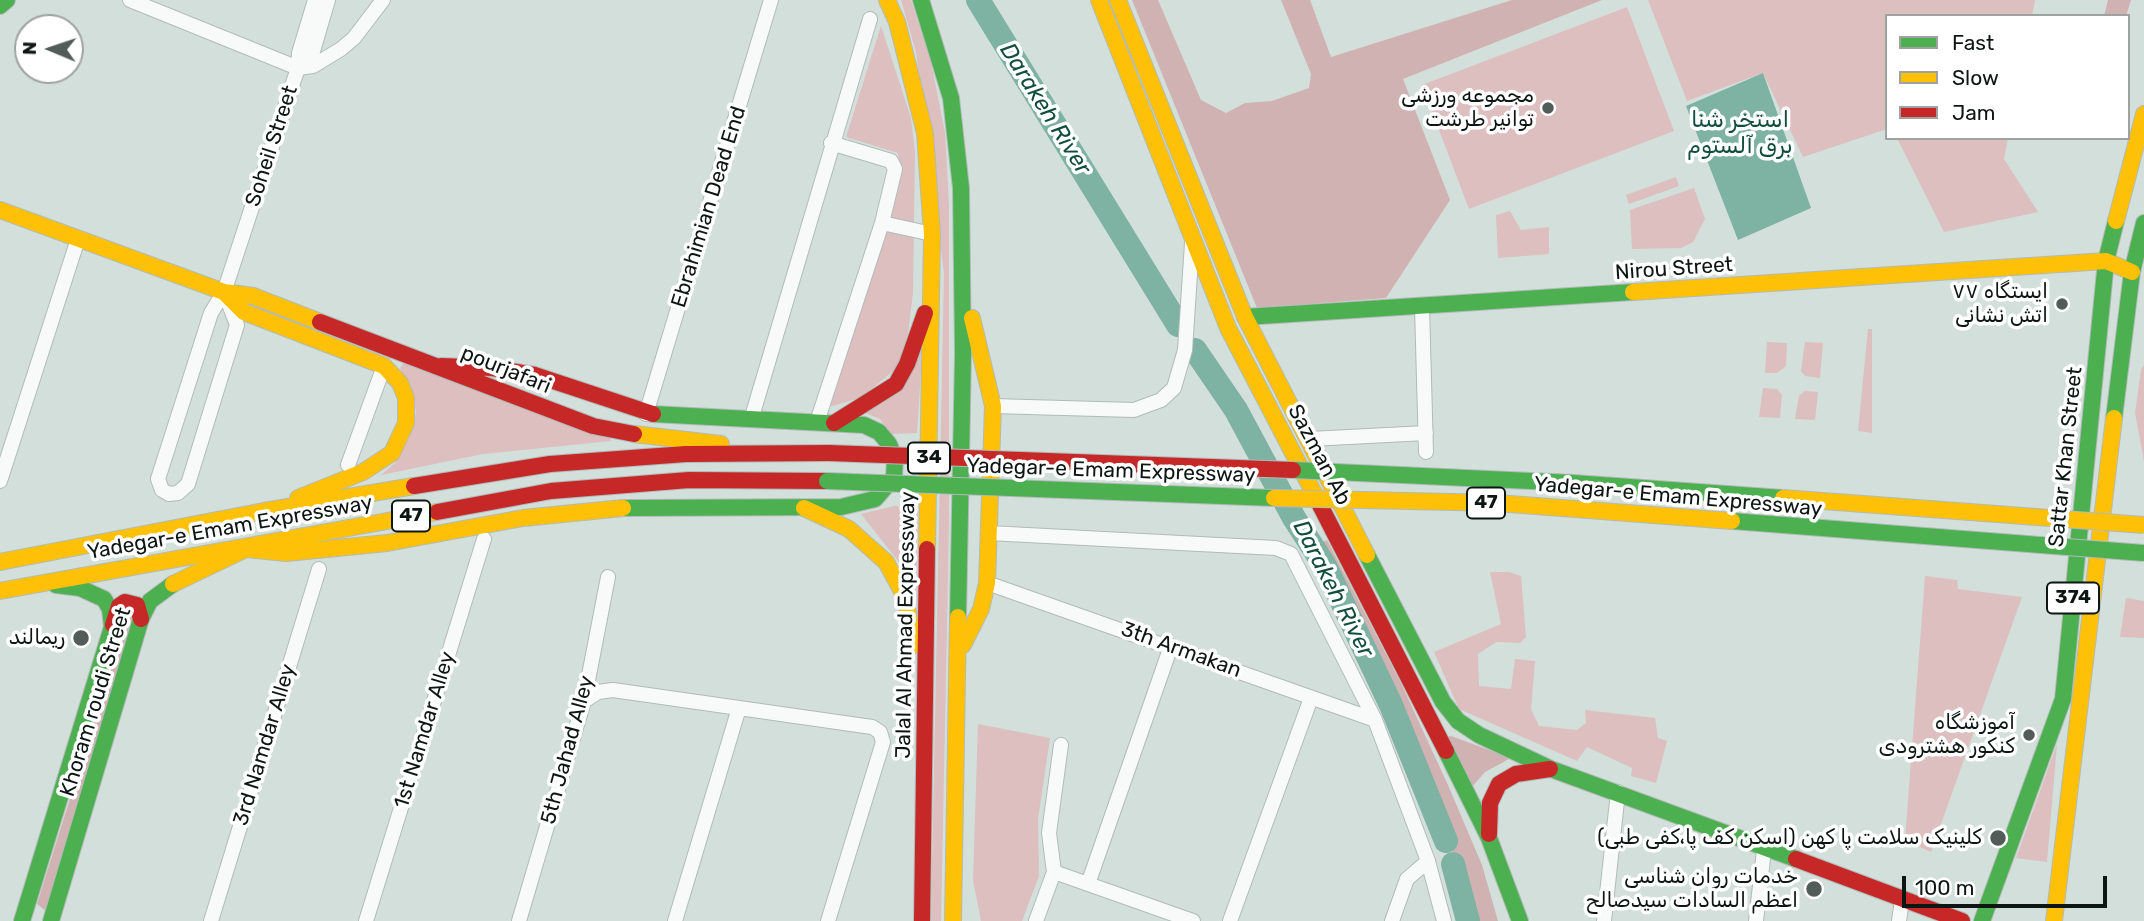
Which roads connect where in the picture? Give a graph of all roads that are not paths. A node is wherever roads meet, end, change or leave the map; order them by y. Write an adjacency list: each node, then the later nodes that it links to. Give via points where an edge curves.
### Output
1 (7, 0): 11 (main road)
2 (130, 0): 13 (street)
3 (315, 0): 13 (street)
4 (328, 0): 13 (street, via 311,58)
5 (383, 0): 13 (street, Soheil Street, via 341,49 313,66)
6 (771, 0): 32 (street, Ebrahimian Dead End)
7 (887, 0): 19 (main road, Jalal Al Ahmad Expressway / 34, via 897,22 925,133)
8 (920, 0): 24 (main road, 34, via 951,98 961,188)
9 (1099, 0): 21 (main road, Sazman Ab)
10 (1118, 0): 28 (main road, Sazman Ab)
11 (0, 6)
12 (870, 19): 15 (street)
13 (298, 68): 26 (street, Soheil Street)
14 (2144, 114): 22 (main road, Sattar Khan Street / 374)
15 (831, 143): 17 (street, via 895,164); 33 (street)
16 (0, 211): 20 (main road, pourjafari)
17 (882, 223): 19 (street); 34 (street)
18 (2144, 223): 23 (main road, Sattar Khan Street / 374)
19 (932, 234): 25 (main road, Jalal Al Ahmad Expressway / 34)
20 (78, 239): 26 (main road, pourjafari); 41 (street)
21 (1193, 239): 31 (street, via 1185,350 1174,387 1161,400 1134,410); 35 (main road, Sazman Ab, via 1228,328)
22 (2106, 261): 23 (main road); 27 (main road, Nirou Street); 97 (main road, Sattar Khan Street / 374, via 2063,699)
23 (2138, 275): 98 (main road, Sattar Khan Street / 374)
24 (964, 282): 31 (main road); 62 (main road, 34)
25 (933, 289): 34 (main road, via 896,384 868,404); 67 (main road, Jalal Al Ahmad Expressway / 34)
26 (224, 292): 26 (street, Soheil Street, via 211,313 158,479 169,494 188,484 237,325); 29 (main road, pourjafari, via 244,312); 30 (main road, pourjafari, via 253,296)
27 (1422, 307): 28 (main road, Nirou Street); 36 (street)
28 (1245, 317): 37 (main road, Sazman Ab)
29 (384, 366): 40 (street); 43 (main road, via 400,383 407,413 403,433 391,453 363,472)
30 (441, 366): 32 (main road, via 527,373); 38 (main road, pourjafari, via 593,426)
31 (993, 406): 45 (main road)
32 (646, 414): 33 (main road)
33 (751, 420): 34 (main road)
34 (825, 422): 42 (main road, via 864,425 879,432 895,459 894,477 884,492 864,503)
35 (1285, 433): 37 (main road); 56 (main road, Sazman Ab)
36 (1426, 433): 37 (street); 39 (street)
37 (1308, 434): 54 (main road, Sazman Ab)
38 (781, 452): 43 (main road, Yadegar-e Emam Expressway / 47, via 550,464); 44 (main road, Yadegar-e Emam Expressway / 47, bridge, via 1574,483)
39 (1426, 452)
40 (348, 465)
41 (0, 481)
42 (804, 508): 47 (main road, via 642,506 523,518 387,543 286,553); 67 (main road, via 862,538 897,578 911,616)
43 (264, 511): 49 (main road, Yadegar-e Emam Expressway / 47)
44 (2144, 525)
45 (989, 533): 53 (main road); 66 (street, via 1285,551 1296,561)
46 (484, 539): 81 (street, 1st Namdar Alley)
47 (246, 549): 48 (main road, Yadegar-e Emam Expressway / 47, bridge, via 551,491 667,481 827,481 1497,503); 52 (main road, Yadegar-e Emam Expressway / 47); 59 (main road, Khoram roudi Street, via 169,585 150,601)
48 (2144, 553)
49 (0, 562)
50 (319, 569): 80 (street, 3rd Namdar Alley)
51 (608, 577): 64 (street, 5th Jahad Alley)
52 (44, 583): 55 (main road, Yadegar-e Emam Expressway / 47); 60 (main road, Khoram roudi Street, via 94,593 110,609)
53 (987, 583): 61 (street, 3th Armakan); 62 (main road, via 981,609)
54 (1386, 588): 56 (main road); 57 (main road, Sazman Ab)
55 (0, 591)
56 (1368, 596): 58 (main road, Sazman Ab)
57 (1393, 604): 58 (main road); 69 (main road, Sazman Ab, via 1443,702 1458,721)
58 (1377, 612): 71 (main road, Sazman Ab)
59 (141, 619): 60 (main road, via 137,605 125,602); 79 (main road, Khoram roudi Street)
60 (112, 627): 78 (main road, Khoram roudi Street)
61 (1171, 646): 63 (street, 3th Armakan); 75 (street)
62 (960, 652): 86 (main road, 34)
63 (1311, 698): 66 (street, 3th Armakan); 89 (street)
64 (584, 701): 65 (street, via 613,690); 82 (street, 5th Jahad Alley)
65 (739, 708): 83 (street); 84 (street, via 872,727 880,732 883,742)
66 (1375, 720): 73 (street)
67 (926, 730): 85 (main road, Jalal Al Ahmad Expressway / 34)
68 (1061, 744): 74 (street, via 1049,832)
69 (1551, 769): 70 (main road, Sazman Ab); 71 (main road, via 1516,774 1499,785 1490,803)
70 (1618, 792): 72 (main road, Sazman Ab); 93 (street)
71 (1489, 838): 92 (main road, Sazman Ab)
72 (1764, 850): 76 (main road, Sazman Ab); 94 (street)
73 (1428, 861): 90 (street, via 1406,880); 91 (street)
74 (1054, 872): 75 (street); 87 (street)
75 (1088, 884): 77 (street)
76 (1902, 900): 95 (street); 96 (main road, Sazman Ab)
77 (1171, 917): 88 (street)
78 (22, 921)
79 (51, 921)
80 (211, 921)
81 (366, 921)
82 (519, 921)
83 (675, 921)
84 (828, 921)
85 (922, 921)
86 (953, 921)
87 (1036, 921)
88 (1193, 921)
89 (1230, 921)
90 (1392, 921)
91 (1444, 921)
92 (1520, 921)
93 (1604, 921)
94 (1756, 921)
95 (1899, 921)
96 (1962, 921)
97 (1982, 921)
98 (2054, 921)

